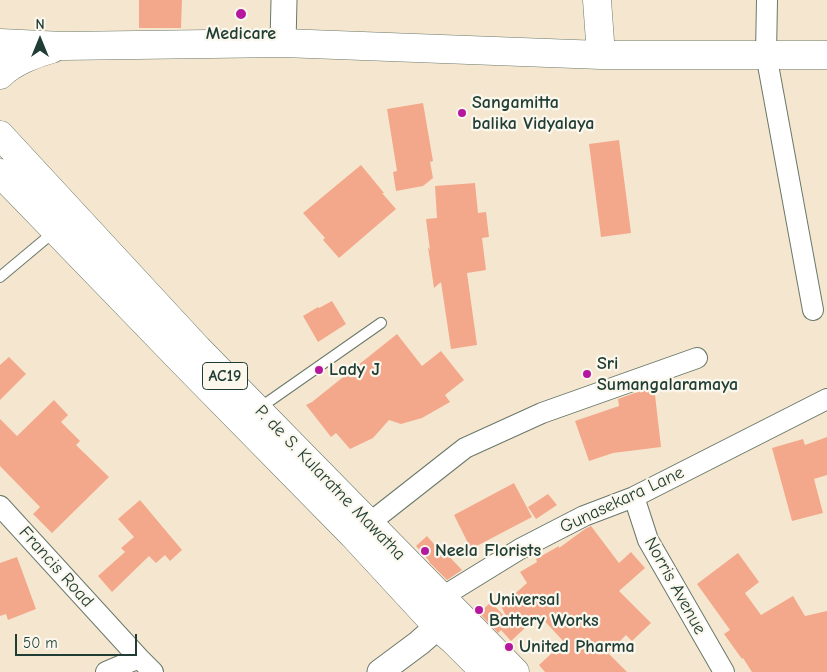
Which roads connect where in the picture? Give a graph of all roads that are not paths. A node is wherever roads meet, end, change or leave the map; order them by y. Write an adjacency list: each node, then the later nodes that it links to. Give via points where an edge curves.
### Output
1 (284, 0): 4 (street)
2 (597, 0): 8 (main road)
3 (768, 0): 7 (street)
4 (283, 42): 6 (main road); 8 (main road)
5 (0, 43): 6 (main road)
6 (63, 46): 10 (main road, via 41,52)
7 (766, 54): 8 (main road); 9 (main road); 15 (street)
8 (601, 55)
9 (827, 55)
10 (0, 75)
11 (0, 135): 19 (main road, P. de S. Kularatne Mawatha / AC19, via 198,349)
12 (0, 173): 13 (main road, P. de S. Kularatne Mawatha / AC19)
13 (56, 231): 14 (lane); 22 (main road, P. de S. Kularatne Mawatha / AC19, via 177,356)
14 (0, 277)
15 (813, 310)
16 (380, 323): 19 (lane)
17 (697, 358): 22 (street, via 542,413 465,448)
18 (827, 399): 20 (street, Gunasekara Lane)
19 (258, 409): 22 (main road, P. de S. Kularatne Mawatha / AC19)
20 (634, 496): 23 (street, Gunasekara Lane, via 584,516 520,549); 30 (street, Norris Avenue, via 648,540)
21 (0, 506): 24 (street, Francis Road)
22 (361, 529): 23 (main road, P. de S. Kularatne Mawatha / AC19)
23 (440, 612): 27 (street, via 419,643); 28 (main road, AC19, via 454,641); 29 (main road, AC19)
24 (139, 658): 25 (street); 26 (street, Francis Road)
25 (106, 672)
26 (154, 672)
27 (380, 672)
28 (485, 672)
29 (515, 672)
30 (724, 672)

